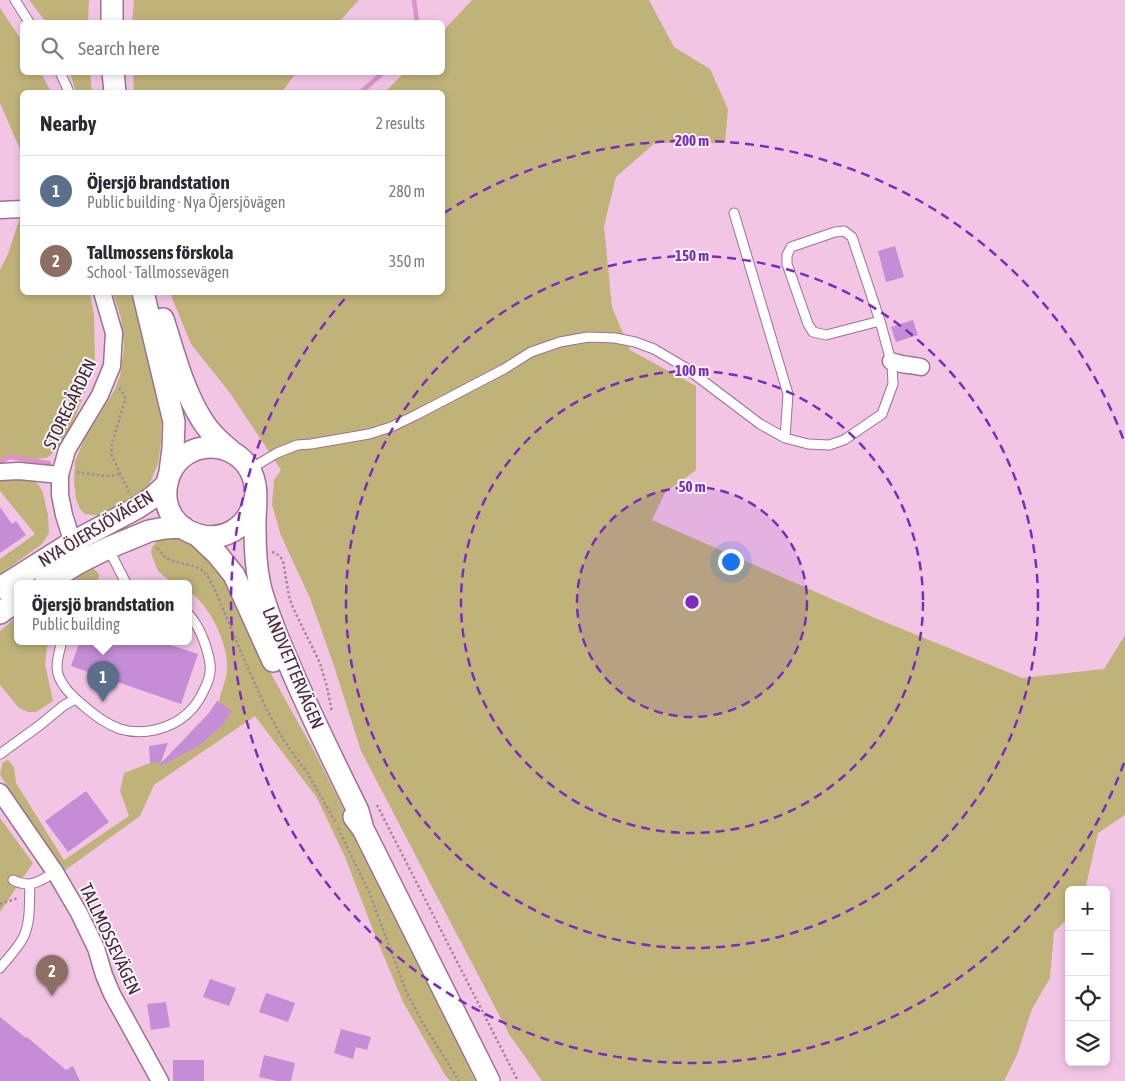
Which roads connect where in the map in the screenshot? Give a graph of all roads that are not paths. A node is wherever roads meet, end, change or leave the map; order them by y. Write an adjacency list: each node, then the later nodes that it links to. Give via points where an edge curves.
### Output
1 (15, 0): 3 (lane)
2 (112, 0): 4 (street)
3 (29, 20)
4 (112, 20)
5 (61, 75): 7 (lane)
6 (113, 75): 8 (street)
7 (68, 90)
8 (115, 90)
9 (20, 209): 10 (street)
10 (0, 210)
11 (734, 214): 18 (lane, via 788,394)
12 (103, 295): 22 (street, STOREGÅRDEN, via 114,333 112,366 100,395 67,450)
13 (144, 295): 23 (street, LANDVETTERVÄGEN, via 174,422 174,448)
14 (155, 295): 19 (street, via 190,399 202,422)
15 (880, 321): 15 (lane, via 852,237 844,231 835,232 791,247 787,264 813,332 826,335); 16 (lane)
16 (891, 361): 17 (street); 18 (lane, via 893,384 884,416 844,440 829,445)
17 (922, 367)
18 (785, 438): 20 (lane, via 654,349 614,338 588,337 531,352 391,427 359,436 297,445)
19 (231, 452): 20 (street); 23 (street, via 210,447 194,450 180,459)
20 (250, 470): 24 (street, LANDVETTERVÄGEN, via 255,484)
21 (0, 472): 22 (street, STOREGÅRDEN)
22 (60, 473): 27 (street, STOREGÅRDEN, via 64,515)
23 (168, 479): 25 (street, LANDVETTERVÄGEN, via 166,497 169,508 174,519); 27 (street, NYA ÖJERSJÖVÄGEN, via 152,498)
24 (255, 499): 25 (street, via 250,513 234,530 220,536); 40 (street, LANDVETTERVÄGEN, via 256,552 266,606 302,697 358,811)
25 (190, 531): 26 (street, NYA ÖJERSJÖVÄGEN, via 165,528 148,531); 40 (street, LANDVETTERVÄGEN, via 234,575 286,687 351,814)
26 (108, 548): 27 (street, NYA ÖJERSJÖVÄGEN); 30 (lane)
27 (78, 552): 28 (street, NYA ÖJERSJÖVÄGEN); 29 (street, NYA ÖJERSJÖVÄGEN)
28 (17, 580)
29 (49, 580)
30 (124, 580)
31 (14, 582): 32 (street, NYA ÖJERSJÖVÄGEN)
32 (0, 588)
33 (14, 603): 34 (street)
34 (0, 613)
35 (192, 620): 37 (lane, via 201,632 211,666 200,699 174,723 157,730 122,730 106,723)
36 (61, 645): 37 (lane, via 57,670 60,680)
37 (75, 699): 38 (lane)
38 (0, 754)
39 (0, 792): 41 (street, TALLMOSSEVÄGEN)
40 (363, 829): 46 (street, LANDVETTERVÄGEN)
41 (55, 872): 43 (lane, via 40,882); 45 (street, TALLMOSSEVÄGEN, via 89,932 112,994)
42 (13, 880): 43 (lane)
43 (30, 884): 44 (lane, via 24,936)
44 (0, 968)
45 (160, 1081)
46 (489, 1081)

